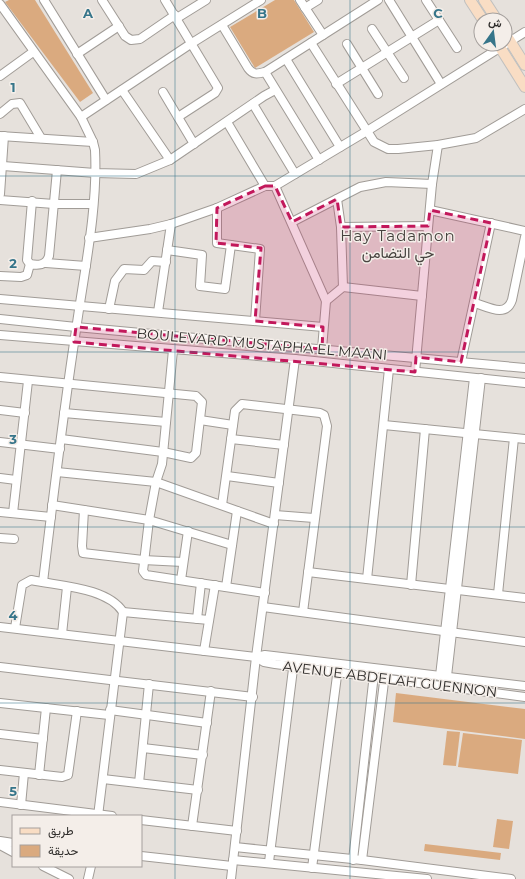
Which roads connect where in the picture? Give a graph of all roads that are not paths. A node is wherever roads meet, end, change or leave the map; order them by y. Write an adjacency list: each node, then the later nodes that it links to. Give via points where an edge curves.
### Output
1 (44, 0): 35 (street)
2 (165, 0): 17 (street)
3 (206, 0): 17 (street)
4 (261, 0): 19 (street)
5 (300, 0): 14 (street)
6 (318, 0): 14 (street)
7 (378, 0): 23 (street)
8 (389, 0): 25 (street)
9 (426, 0): 18 (street)
10 (470, 0): 15 (main road)
11 (484, 0): 16 (main road)
12 (104, 1): 20 (street)
13 (0, 4): 31 (street)
14 (305, 8): 23 (street)
15 (478, 12)
16 (492, 12)
17 (176, 16): 20 (street, via 137,40 128,39); 26 (street)
18 (439, 20): 25 (street); 30 (street)
19 (222, 25): 26 (street); 39 (street, via 252,73)
20 (119, 26): 35 (street)
21 (372, 28): 32 (street)
22 (525, 32): 24 (street)
23 (323, 35): 27 (street)
24 (513, 36)
25 (412, 37): 32 (street); 43 (street)
26 (192, 43): 45 (street); 54 (street, via 216,84 217,91)
27 (311, 43): 36 (street); 42 (street)
28 (347, 44): 38 (street)
29 (513, 45): 37 (main road)
30 (457, 48)
31 (33, 52): 40 (street); 53 (street)
32 (387, 52): 38 (street); 41 (street)
33 (490, 52): 43 (street)
34 (503, 52): 44 (main road)
35 (77, 54): 49 (street)
36 (286, 59): 39 (street); 62 (street)
37 (525, 65)
38 (362, 68): 42 (street); 48 (street)
39 (265, 72): 46 (street)
40 (0, 76)
41 (404, 78)
42 (336, 84): 56 (street)
43 (441, 84): 56 (street)
44 (525, 87)
45 (122, 90): 49 (street); 63 (street)
46 (275, 90): 50 (street); 64 (street)
47 (163, 92): 54 (street)
48 (378, 94)
49 (106, 100): 53 (street)
50 (253, 104): 55 (street); 68 (street)
51 (525, 109): 61 (street, via 476,138)
52 (0, 114): 58 (street, via 12,104 20,103)
53 (81, 117): 59 (street)
54 (178, 117): 60 (street)
55 (227, 122): 60 (street); 70 (street)
56 (367, 131): 61 (street, via 374,142 388,149); 62 (street)
57 (2, 136): 58 (street); 65 (street)
58 (41, 138): 59 (street)
59 (93, 142): 67 (street)
60 (194, 144): 63 (street)
61 (438, 145): 69 (street)
62 (340, 147): 64 (street)
63 (170, 160): 67 (street, via 149,170 129,175)
64 (319, 160): 68 (street)
65 (3, 166): 66 (street); 72 (street)
66 (57, 170): 67 (street); 76 (street)
67 (95, 173): 77 (street)
68 (295, 174): 71 (street)
69 (432, 184): 73 (street, via 370,184); 79 (street)
70 (264, 186): 71 (street); 78 (street)
71 (275, 186): 80 (street)
72 (0, 194)
73 (337, 198): 80 (street); 84 (street)
74 (0, 200): 75 (street)
75 (32, 201): 76 (street); 92 (street, via 27,260)
76 (54, 204): 77 (street); 91 (street, via 49,256)
77 (93, 204): 87 (street)
78 (217, 208): 82 (street); 88 (street, via 216,243)
79 (430, 210): 81 (street); 83 (street)
80 (292, 222): 98 (street)
81 (491, 223): 85 (street); 99 (street)
82 (171, 224): 87 (street); 89 (street)
83 (428, 226): 84 (street); 96 (street)
84 (341, 227): 95 (street)
85 (525, 231)
86 (525, 237): 99 (street, via 512,300 508,308 499,311)
87 (89, 238): 93 (street)
88 (231, 245): 89 (street, via 225,289 200,286 202,255); 104 (street, via 260,249)
89 (168, 250): 90 (street)
90 (166, 262): 101 (street, via 152,261 144,270 124,269 115,281); 102 (street)
91 (46, 263): 92 (street); 93 (street)
92 (30, 264): 94 (street, via 27,275)
93 (86, 266): 100 (street)
94 (0, 276)
95 (343, 287): 96 (street); 98 (street)
96 (422, 296): 111 (street)
97 (0, 299): 100 (street)
98 (326, 301): 106 (street)
99 (475, 303): 113 (street)
100 (81, 307): 101 (street); 105 (street)
101 (109, 309): 102 (street)
102 (158, 312): 104 (street)
103 (0, 319): 105 (street, BOULEVARD MUSTAPHA EL MAANI)
104 (255, 321): 106 (street)
105 (76, 327): 108 (street); 109 (street, BOULEVARD MUSTAPHA EL MAANI)
106 (323, 327): 109 (street)
107 (0, 335): 108 (street, BOULEVARD MUSTAPHA EL MAANI)
108 (74, 342): 110 (street, BOULEVARD MUSTAPHA EL MAANI); 121 (street)
109 (322, 349): 111 (street, BOULEVARD MUSTAPHA EL MAANI)
110 (173, 350): 112 (street, BOULEVARD MUSTAPHA EL MAANI); 122 (street)
111 (416, 357): 113 (street, BOULEVARD MUSTAPHA EL MAANI); 116 (street)
112 (295, 359): 115 (street, BOULEVARD MUSTAPHA EL MAANI); 123 (street)
113 (461, 362): 114 (street, BOULEVARD MUSTAPHA EL MAANI)
114 (525, 368)
115 (389, 369): 116 (street, BOULEVARD MUSTAPHA EL MAANI); 130 (street)
116 (415, 372): 118 (street, BOULEVARD MUSTAPHA EL MAANI)
117 (0, 378): 119 (street)
118 (478, 378): 120 (street, BOULEVARD MUSTAPHA EL MAANI); 132 (street)
119 (28, 381): 121 (street); 125 (street)
120 (525, 382)
121 (69, 385): 122 (street); 126 (street)
122 (169, 393): 127 (street, via 199,398 202,402); 128 (street)
123 (289, 408): 129 (street, via 242,404 237,408); 139 (street); 156 (street, via 320,413 327,421)
124 (0, 410): 125 (street)
125 (25, 413): 138 (street)
126 (64, 413): 128 (street); 134 (street)
127 (200, 420): 129 (street); 141 (street, via 196,453 193,458)
128 (166, 422): 141 (street)
129 (233, 425): 135 (street)
130 (384, 425): 131 (street); 166 (street)
131 (425, 429): 132 (street); 171 (street)
132 (471, 434): 133 (street); 174 (street)
133 (514, 438): 136 (street); 176 (street)
134 (61, 439): 140 (street); 141 (street)
135 (232, 439): 139 (street); 143 (street)
136 (525, 439)
137 (0, 442): 138 (street)
138 (21, 444): 140 (street); 145 (street)
139 (284, 444): 147 (street)
140 (60, 449): 142 (street)
141 (163, 452): 146 (street, via 160,474)
142 (57, 472): 146 (street); 148 (street)
143 (226, 476): 147 (street); 149 (street)
144 (0, 478): 145 (street)
145 (16, 480): 153 (street)
146 (156, 482): 149 (street); 157 (street)
147 (279, 483): 154 (street)
148 (52, 505): 150 (street); 155 (street)
149 (222, 505): 151 (street)
150 (84, 510): 157 (street); 163 (street, via 83,553)
151 (237, 511): 158 (street); 162 (street)
152 (0, 512): 153 (street)
153 (12, 513): 155 (street)
154 (275, 515): 156 (street); 158 (street)
155 (51, 517): 168 (street)
156 (314, 518): 165 (street)
157 (149, 520): 159 (street); 163 (street)
158 (274, 524): 175 (street)
159 (188, 531): 162 (street); 164 (street)
160 (0, 538): 161 (street)
161 (14, 539)
162 (232, 545): 173 (street)
163 (144, 560): 164 (street); 167 (street, via 143,571 146,575)
164 (183, 562): 167 (street)
165 (308, 572): 166 (street); 180 (street)
166 (367, 579): 171 (street)
167 (181, 580): 169 (street)
168 (42, 582): 172 (street); 184 (street, via 31,580 22,585)
169 (201, 583): 170 (street); 181 (street)
170 (215, 585): 173 (street); 182 (street)
171 (411, 585): 174 (street)
172 (67, 587): 179 (street, via 95,592 109,598); 186 (street)
173 (226, 587): 175 (street)
174 (454, 590): 176 (street); 185 (street)
175 (265, 593): 178 (street)
176 (498, 594): 177 (street)
177 (525, 598)
178 (263, 607): 180 (street); 190 (street)
179 (123, 612): 181 (street); 187 (street)
180 (303, 612): 185 (street)
181 (197, 618): 182 (street)
182 (208, 620): 189 (street)
183 (0, 627): 184 (street, AVENUE ABDELAH GUENNON)
184 (15, 628): 186 (street, AVENUE ABDELAH GUENNON)
185 (449, 631): 188 (street); 197 (street)
186 (62, 634): 187 (street, AVENUE ABDELAH GUENNON)
187 (119, 641): 189 (street, AVENUE ABDELAH GUENNON); 200 (street)
188 (525, 642)
189 (204, 651): 190 (street, AVENUE ABDELAH GUENNON)
190 (256, 657): 191 (street, AVENUE ABDELAH GUENNON, via 265,655); 204 (street)
191 (294, 662): 192 (street, AVENUE ABDELAH GUENNON); 196 (street, AVENUE ABDELAH GUENNON); 233 (street)
192 (339, 664): 194 (street, AVENUE ABDELAH GUENNON); 196 (street)
193 (0, 667): 200 (street)
194 (374, 668): 195 (street, AVENUE ABDELAH GUENNON); 198 (street)
195 (385, 669): 197 (street, AVENUE ABDELAH GUENNON); 199 (street)
196 (338, 672): 198 (street, AVENUE ABDELAH GUENNON); 235 (street)
197 (444, 676): 202 (street, AVENUE ABDELAH GUENNON)
198 (374, 678): 199 (street, AVENUE ABDELAH GUENNON); 236 (street)
199 (384, 679): 205 (street, AVENUE ABDELAH GUENNON); 236 (street)
200 (113, 681): 201 (street); 209 (street)
201 (149, 684): 203 (street); 210 (street)
202 (525, 686)
203 (211, 692): 204 (street); 211 (street)
204 (253, 697): 227 (street)
205 (525, 697)
206 (0, 703): 207 (street)
207 (46, 708): 208 (street); 213 (street)
208 (76, 711): 209 (street); 218 (street, via 68,775)
209 (110, 713): 210 (street); 219 (street)
210 (146, 715): 211 (street); 214 (street)
211 (207, 723): 215 (street)
212 (0, 734): 213 (street)
213 (43, 739): 218 (street)
214 (143, 748): 215 (street); 220 (street)
215 (203, 755): 221 (street)
216 (0, 770): 217 (street)
217 (24, 773): 218 (street); 223 (street)
218 (39, 775)
219 (103, 779): 220 (street); 224 (street)
220 (139, 783): 221 (street)
221 (198, 790): 226 (street)
222 (0, 802): 223 (street)
223 (22, 805): 224 (street)
224 (98, 815)
225 (142, 820): 226 (street)
226 (192, 826): 227 (street)
227 (237, 831): 231 (street)
228 (0, 841): 229 (street)
229 (12, 843)
230 (0, 845): 232 (street)
231 (235, 847): 233 (street); 238 (street)
232 (12, 851)
233 (270, 851): 235 (street); 237 (street)
234 (142, 856): 238 (street)
235 (314, 856): 236 (street); 241 (street)
236 (358, 860): 242 (street); 247 (street)
237 (269, 862): 238 (street); 241 (street)
238 (232, 863): 245 (street)
239 (45, 867): 243 (street)
240 (91, 867): 244 (street)
241 (312, 868): 242 (street)
242 (357, 875): 246 (street)
243 (69, 879)
244 (88, 879)
245 (231, 879)
246 (427, 879)
247 (511, 879)

